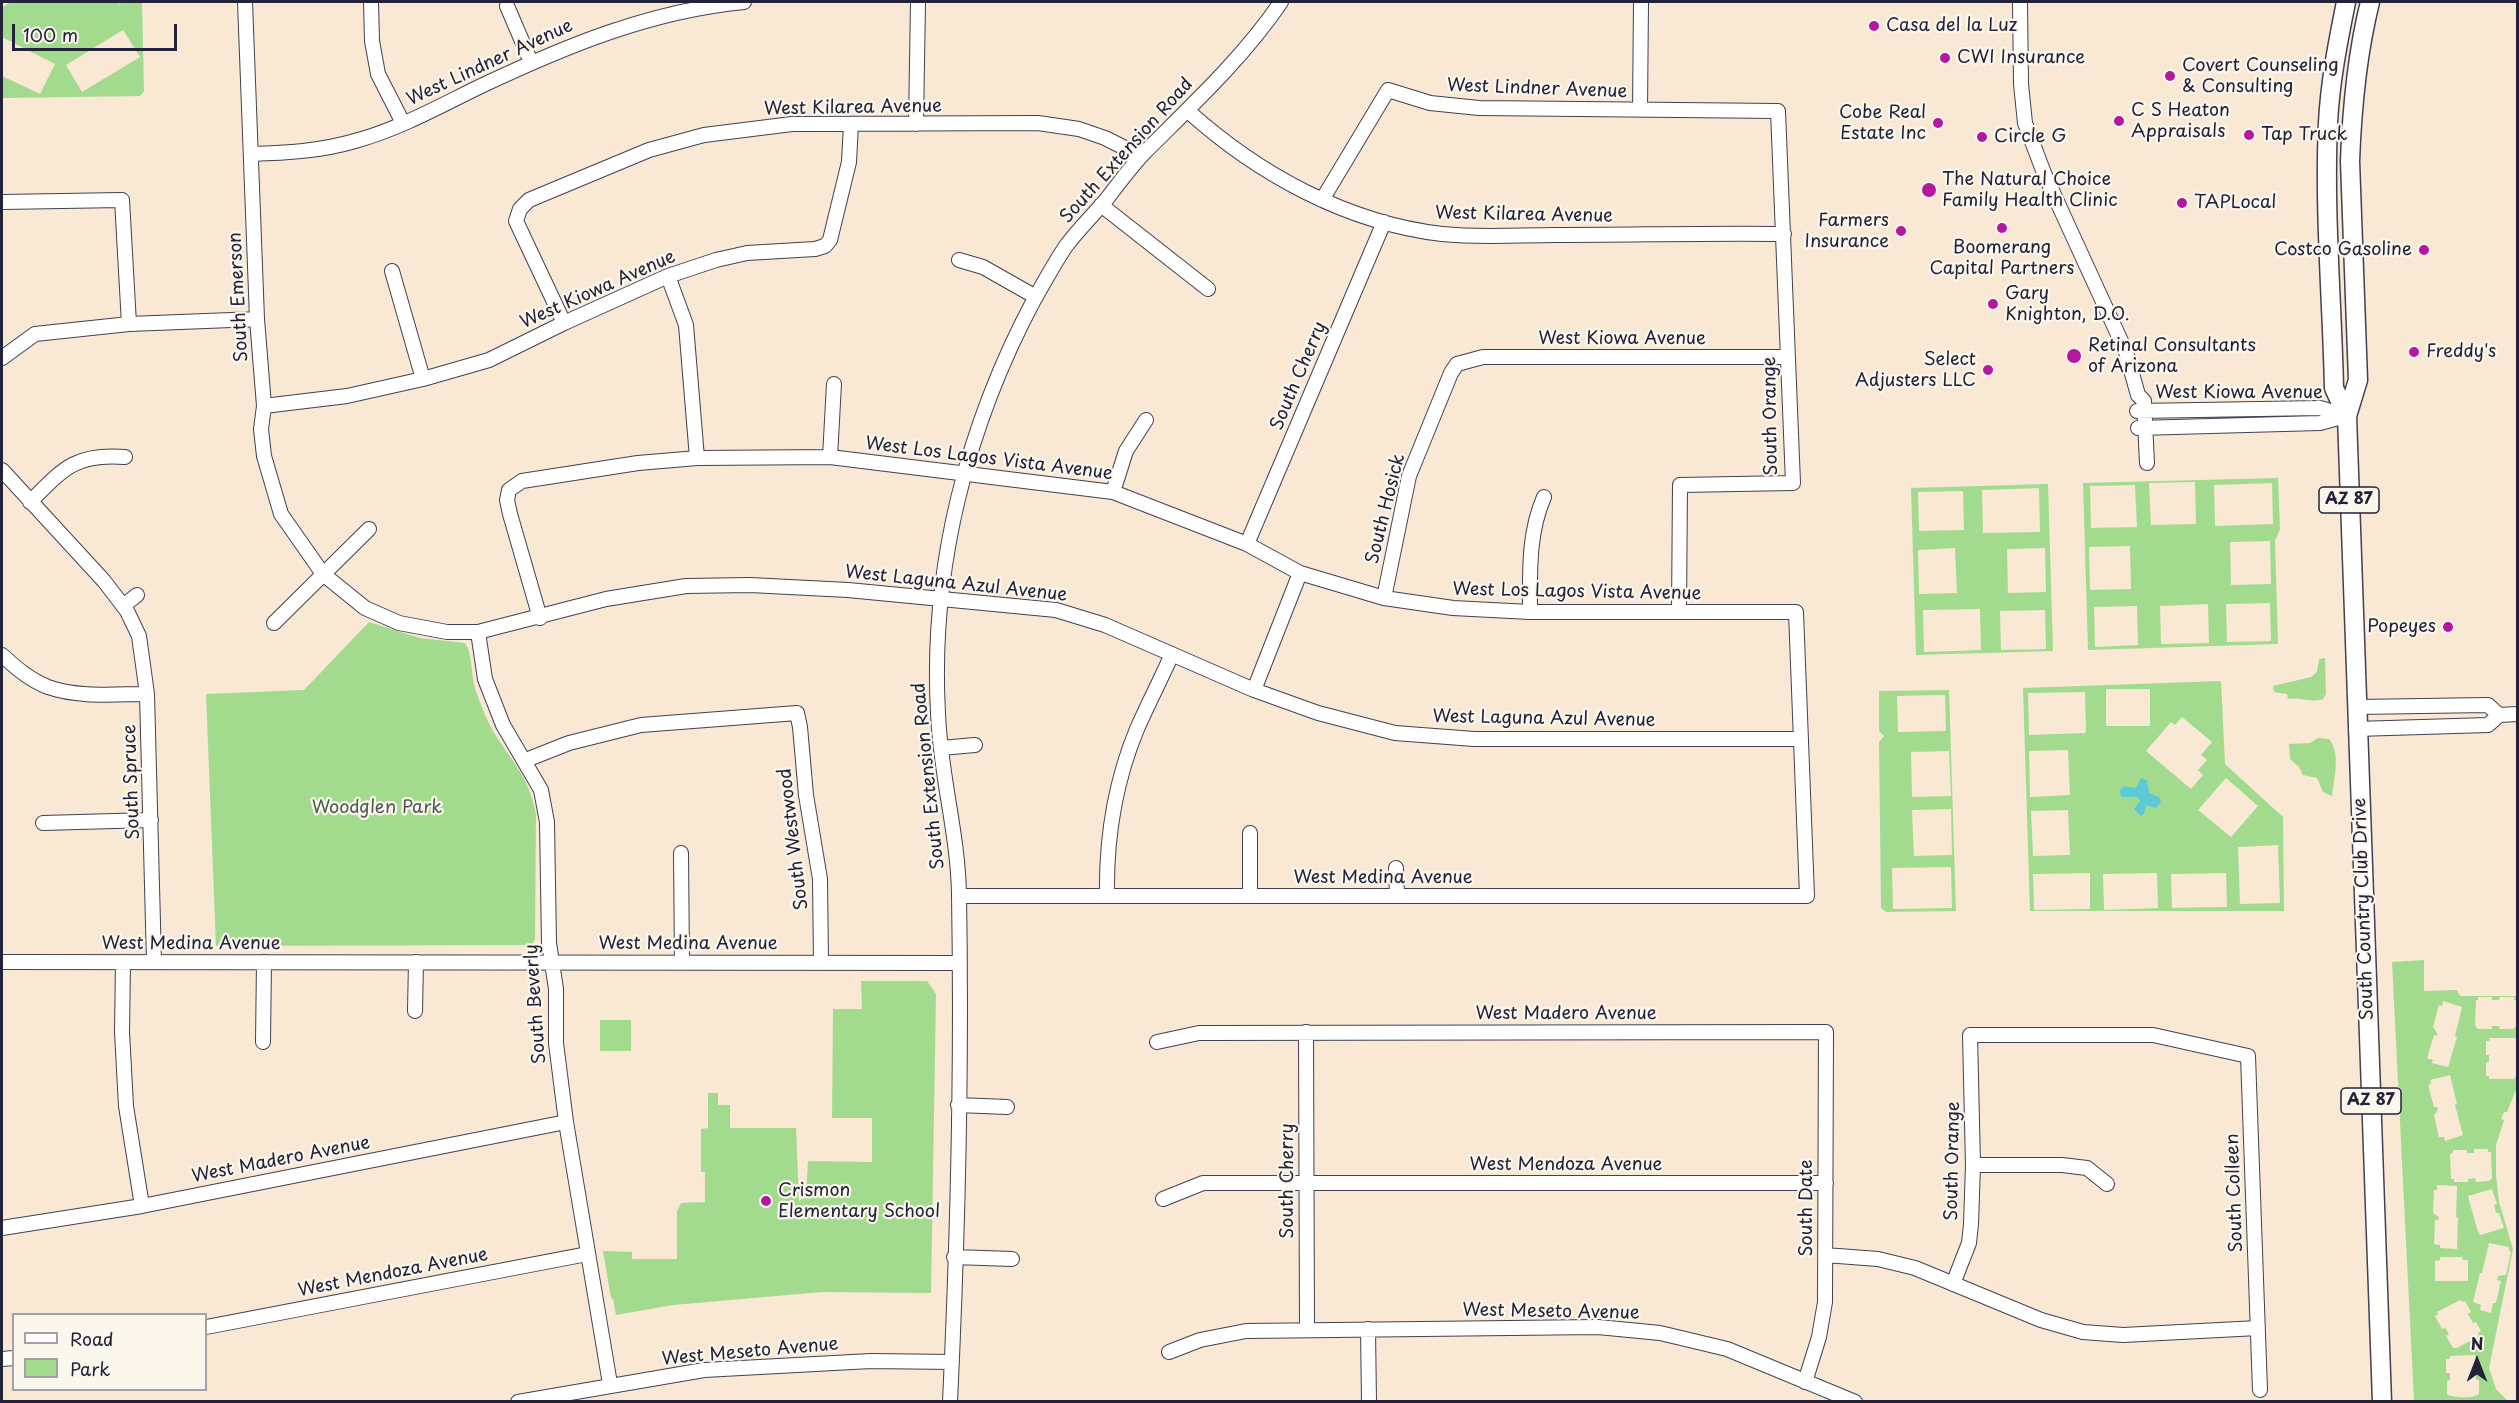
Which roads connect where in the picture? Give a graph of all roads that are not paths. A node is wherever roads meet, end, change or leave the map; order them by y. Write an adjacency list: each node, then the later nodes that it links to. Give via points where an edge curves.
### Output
1 (245, 2): 18 (street, South Emerson)
2 (371, 2): 15 (street, via 378,74)
3 (744, 2): 11 (street, West Lindner Avenue, via 675,12 634,23)
4 (918, 2): 17 (street)
5 (1281, 2): 13 (street, South Extension Road)
6 (1641, 2): 12 (street)
7 (2020, 2): 39 (street, via 2025,123 2126,352)
8 (2346, 2): 40 (main road, South Country Club Drive / AZ 87, via 2334,71 2327,161 2334,388)
9 (2370, 2): 40 (main road, South Country Club Drive / AZ 87, via 2357,61 2351,130 2358,380)
10 (507, 6): 11 (street)
11 (531, 62): 15 (street, West Lindner Avenue)
12 (1641, 110): 14 (street, West Lindner Avenue); 20 (street, West Lindner Avenue, via 1479,108 1430,103 1388,90)
13 (1188, 111): 19 (street, South Extension Road); 20 (street, West Kilarea Avenue, via 1218,139 1266,171)
14 (1779, 111): 24 (street, South Orange)
15 (403, 123): 18 (street, West Lindner Avenue, via 355,141 301,152)
16 (851, 124): 17 (street, West Kilarea Avenue); 27 (street, West Kiowa Avenue, via 846,179 825,246 747,254); 31 (street, West Kilarea Avenue, via 792,124 704,135 649,150 529,200 516,221)
17 (916, 124): 19 (street, West Kilarea Avenue, via 1038,123 1079,129)
18 (251, 154): 30 (street, South Emerson)
19 (1142, 156): 22 (street, South Extension Road)
20 (1322, 200): 23 (street, West Kilarea Avenue)
21 (2, 202): 32 (street, via 122,200)
22 (1101, 205): 28 (street); 29 (street, South Extension Road, via 1066,246)
23 (1384, 222): 24 (street, West Kilarea Avenue, via 1442,234); 53 (street, South Cherry)
24 (1784, 234): 33 (street, South Orange)
25 (960, 260): 29 (street, via 983,267)
26 (392, 271): 36 (street)
27 (668, 276): 31 (street, West Kiowa Avenue); 45 (street, via 686,325)
28 (1208, 289)
29 (1036, 297): 48 (street, South Extension Road, via 983,410)
30 (258, 319): 32 (street); 38 (street, South Emerson)
31 (564, 323): 36 (street, West Kiowa Avenue, via 489,360)
32 (129, 324): 34 (street, via 35,334)
33 (1788, 357): 35 (street, West Kiowa Avenue, via 1483,357); 61 (street, South Orange, via 1793,483 1680,485)
34 (2, 358)
35 (1457, 364): 57 (street, South Hosick, via 1409,476)
36 (423, 379): 38 (street, West Kiowa Avenue, via 347,396)
37 (834, 384): 44 (street)
38 (264, 405): 55 (street, South Emerson, via 264,456 281,514)
39 (2139, 411): 40 (street, West Kiowa Avenue, via 2320,408); 42 (street)
40 (2347, 416): 42 (street, West Kiowa Avenue, via 2320,423); 69 (main road, South Country Club Drive / AZ 87)
41 (1146, 420): 49 (street, via 1126,451)
42 (2140, 428): 46 (street)
43 (125, 457): 51 (street, via 78,461)
44 (830, 457): 45 (street, West Los Lagos Vista Avenue); 48 (street, West Los Lagos Vista Avenue)
45 (697, 458): 62 (street, West Los Lagos Vista Avenue, via 638,463 522,482 509,490 510,514)
46 (2142, 463)
47 (2, 470): 51 (street, South Spruce)
48 (963, 474): 49 (street, West Los Lagos Vista Avenue); 58 (street, South Extension Road)
49 (1113, 492): 53 (street, West Los Lagos Vista Avenue)
50 (1544, 497): 60 (street, via 1531,545)
51 (30, 502): 59 (street, South Spruce)
52 (369, 529): 55 (street)
53 (1247, 544): 54 (street, West Los Lagos Vista Avenue)
54 (1300, 573): 57 (street, West Los Lagos Vista Avenue); 67 (street)
55 (323, 574): 63 (street); 64 (street, West Laguna Azul Avenue, via 365,608 399,623 447,632)
56 (137, 595): 59 (street)
57 (1384, 598): 60 (street, West Los Lagos Vista Avenue, via 1453,608)
58 (940, 600): 62 (street, West Laguna Azul Avenue, via 848,590 686,586 606,599); 65 (street, West Laguna Azul Avenue, via 1056,610 1105,625); 75 (street, South Extension Road, via 936,662)
59 (123, 606): 68 (street, South Spruce, via 139,636)
60 (1530, 612): 61 (street, West Los Lagos Vista Avenue)
61 (1679, 612): 73 (street, West Los Lagos Vista Avenue, via 1796,612)
62 (540, 618): 64 (street, West Laguna Azul Avenue)
63 (274, 623)
64 (478, 632): 76 (street, South Beverly, via 485,679 503,725)
65 (1172, 654): 67 (street, West Laguna Azul Avenue); 83 (street, via 1137,729 1115,800)
66 (2, 655): 68 (street, via 22,673 49,687 78,693)
67 (1254, 690): 73 (street, West Laguna Azul Avenue, via 1318,713 1406,734 1474,739)
68 (147, 694): 77 (street, South Spruce)
69 (2355, 707): 71 (street, via 2488,705); 72 (main road, South Country Club Drive / AZ 87)
70 (2517, 714): 71 (street)
71 (2499, 715): 72 (street, via 2488,725)
72 (2356, 729): 129 (main road, South Country Club Drive / AZ 87)
73 (1801, 739): 85 (street, West Medina Avenue, via 1807,896)
74 (975, 744): 75 (street)
75 (941, 748): 82 (street, South Extension Road)
76 (526, 760): 86 (street, South Beverly, via 542,790 547,822); 93 (street, South Westwood, via 569,743 641,725 796,713 820,879)
77 (151, 820): 78 (street); 89 (street, South Spruce)
78 (43, 823)
79 (1250, 833): 84 (street)
80 (681, 853): 92 (street)
81 (1396, 868): 85 (street)
82 (959, 896): 83 (street, West Medina Avenue); 94 (street, South Extension Road)
83 (1107, 896): 84 (street, West Medina Avenue)
84 (1250, 896): 85 (street, West Medina Avenue)
85 (1397, 896)
86 (550, 961): 91 (street, West Medina Avenue); 92 (street, West Medina Avenue); 103 (street, South Beverly, via 556,989 556,1043)
87 (2, 962): 88 (street, West Medina Avenue)
88 (123, 962): 89 (street, West Medina Avenue); 109 (street, via 126,1106)
89 (154, 962): 90 (street, West Medina Avenue)
90 (264, 962): 91 (street, West Medina Avenue); 98 (street)
91 (416, 962): 95 (street)
92 (682, 962): 93 (street, West Medina Avenue)
93 (821, 962): 94 (street, West Medina Avenue)
94 (960, 963): 101 (street, South Extension Road)
95 (415, 1011)
96 (1306, 1032): 97 (street, West Madero Avenue); 99 (street, West Madero Avenue, via 1199,1033); 105 (street, South Cherry)
97 (1826, 1032): 106 (street, South Date)
98 (263, 1042)
99 (1157, 1042)
100 (2248, 1056): 104 (street, South Orange, via 2153,1035 1970,1035); 117 (street, South Colleen)
101 (958, 1106): 102 (street); 113 (street, South Extension Road)
102 (1007, 1107)
103 (566, 1122): 109 (street, West Madero Avenue); 111 (street, South Beverly)
104 (1973, 1165): 107 (street, via 2087,1168); 115 (street, South Orange, via 1969,1244)
105 (1305, 1183): 106 (street, West Mendoza Avenue); 108 (street, West Mendoza Avenue, via 1203,1183); 118 (street, South Cherry)
106 (1826, 1183): 112 (street, South Date)
107 (2107, 1184)
108 (1163, 1198)
109 (142, 1206): 110 (street, West Madero Avenue)
110 (2, 1228)
111 (587, 1254): 116 (street, West Mendoza Avenue); 123 (street, South Beverly)
112 (1825, 1255): 115 (street, via 1878,1259 1915,1268); 122 (street, South Date, via 1825,1302)
113 (954, 1257): 114 (street); 121 (street, South Extension Road)
114 (1012, 1259)
115 (1953, 1284): 117 (street, via 2041,1320 2083,1332 2123,1335)
116 (207, 1327)
117 (2258, 1328): 124 (street, South Colleen)
118 (1306, 1329): 119 (street, West Meseto Avenue); 120 (street, West Meseto Avenue, via 1246,1331 1200,1340)
119 (1368, 1329): 122 (street, West Meseto Avenue, via 1598,1327 1660,1333 1727,1349); 127 (street)
120 (1168, 1352)
121 (952, 1362): 123 (street, West Meseto Avenue, via 796,1363 704,1370); 126 (street, South Extension Road)
122 (1805, 1382): 128 (street, West Meseto Avenue)
123 (610, 1384): 125 (street, West Meseto Avenue)
124 (2260, 1390)
125 (518, 1401)
126 (950, 1401)
127 (1369, 1401)
128 (1855, 1401)
129 (2382, 1401)

